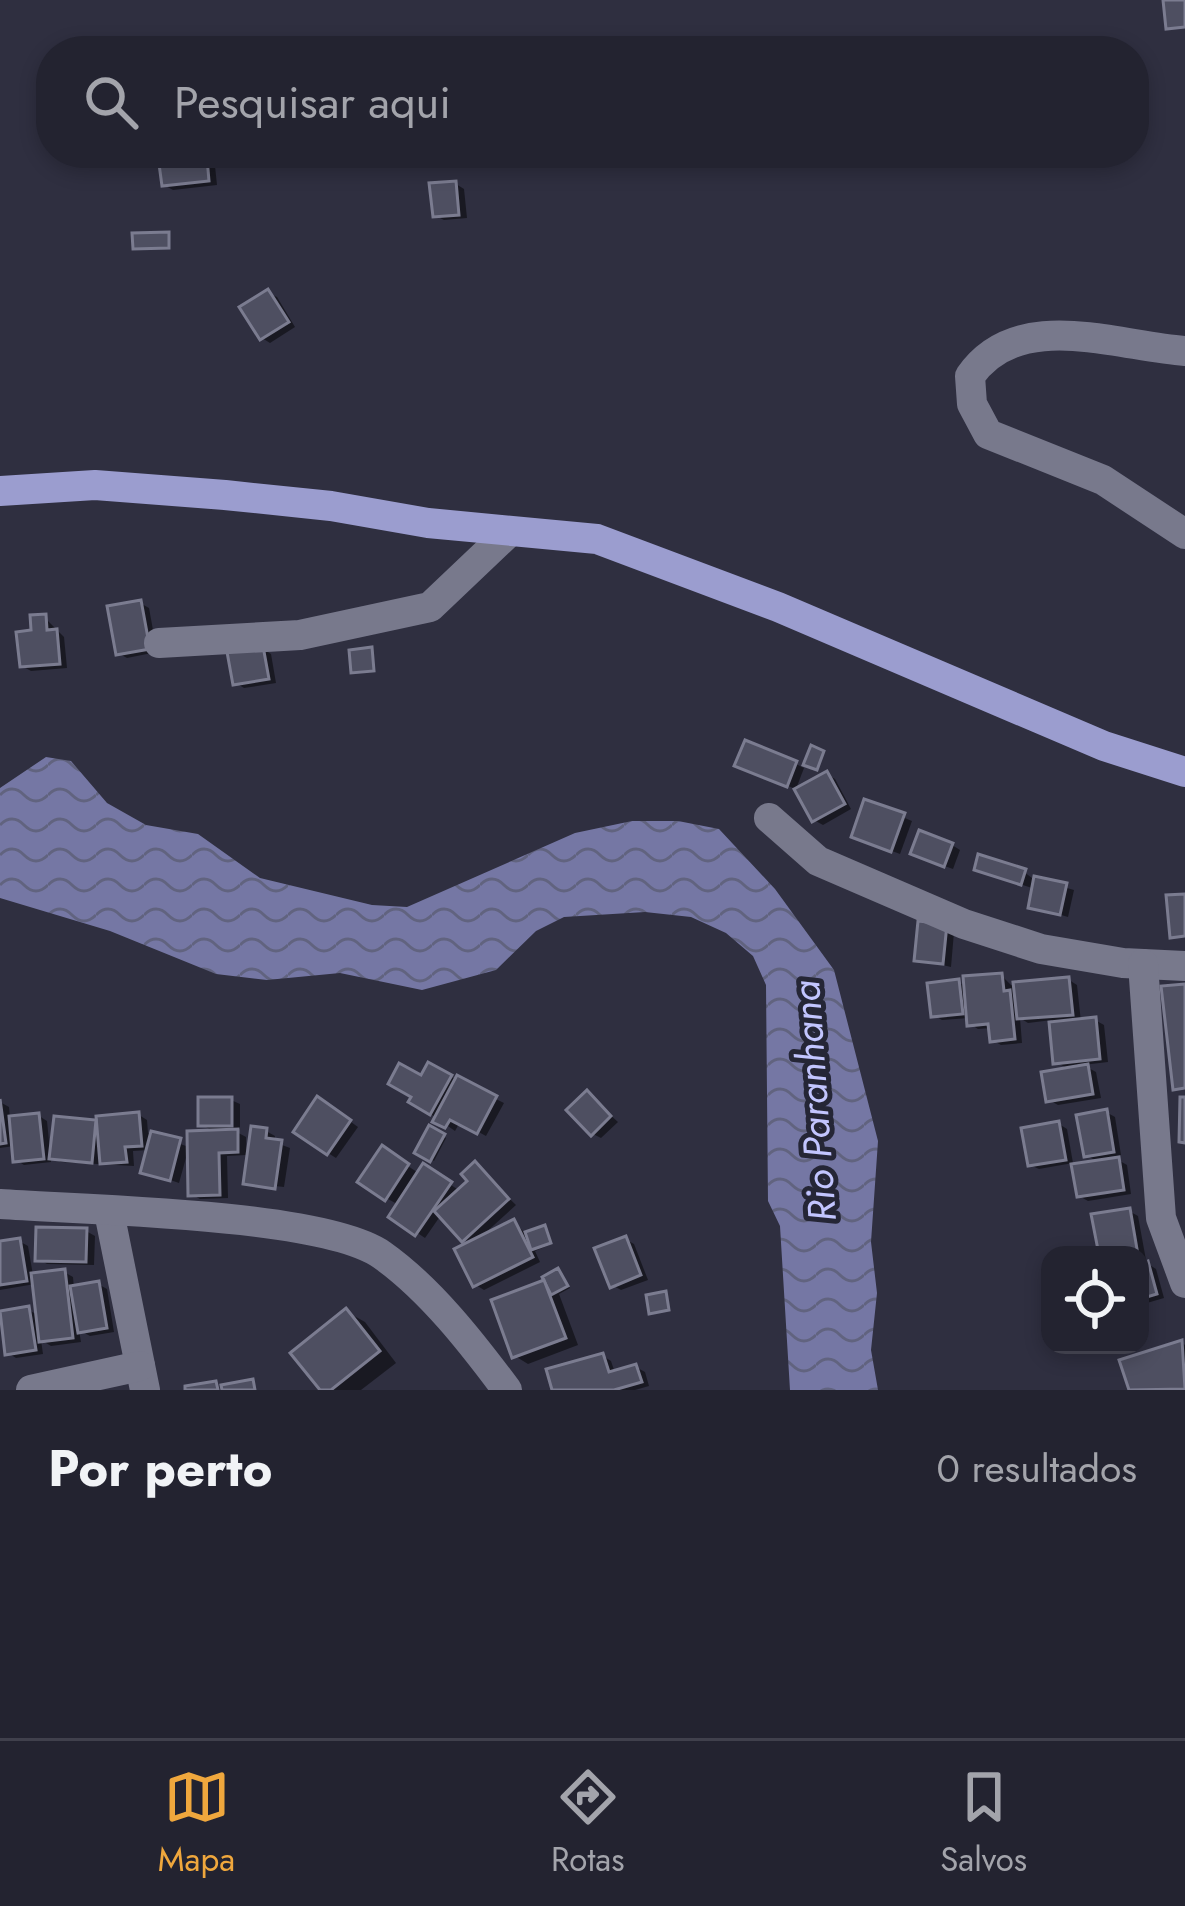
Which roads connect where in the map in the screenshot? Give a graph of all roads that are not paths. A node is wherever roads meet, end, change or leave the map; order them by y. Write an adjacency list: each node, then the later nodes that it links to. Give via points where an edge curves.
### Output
1 (1185, 351): 4 (street, via 1080,334 1023,340 985,355 970,376 972,404 988,434 1102,480)
2 (0, 490): 3 (main road, via 95,485 203,493)
3 (509, 532): 5 (street, via 430,607 300,635); 6 (main road, via 597,539)
4 (1185, 534)
5 (159, 643)
6 (1185, 772)
7 (769, 818): 8 (street, via 818,861 964,924 1041,949)
8 (1143, 964): 9 (street); 12 (street, via 1161,1218)
9 (1185, 966)
10 (0, 1204): 11 (street)
11 (109, 1212): 13 (street); 15 (street, via 266,1225 380,1254)
12 (1185, 1283)
13 (143, 1378): 14 (street)
14 (31, 1390)
15 (507, 1390)

